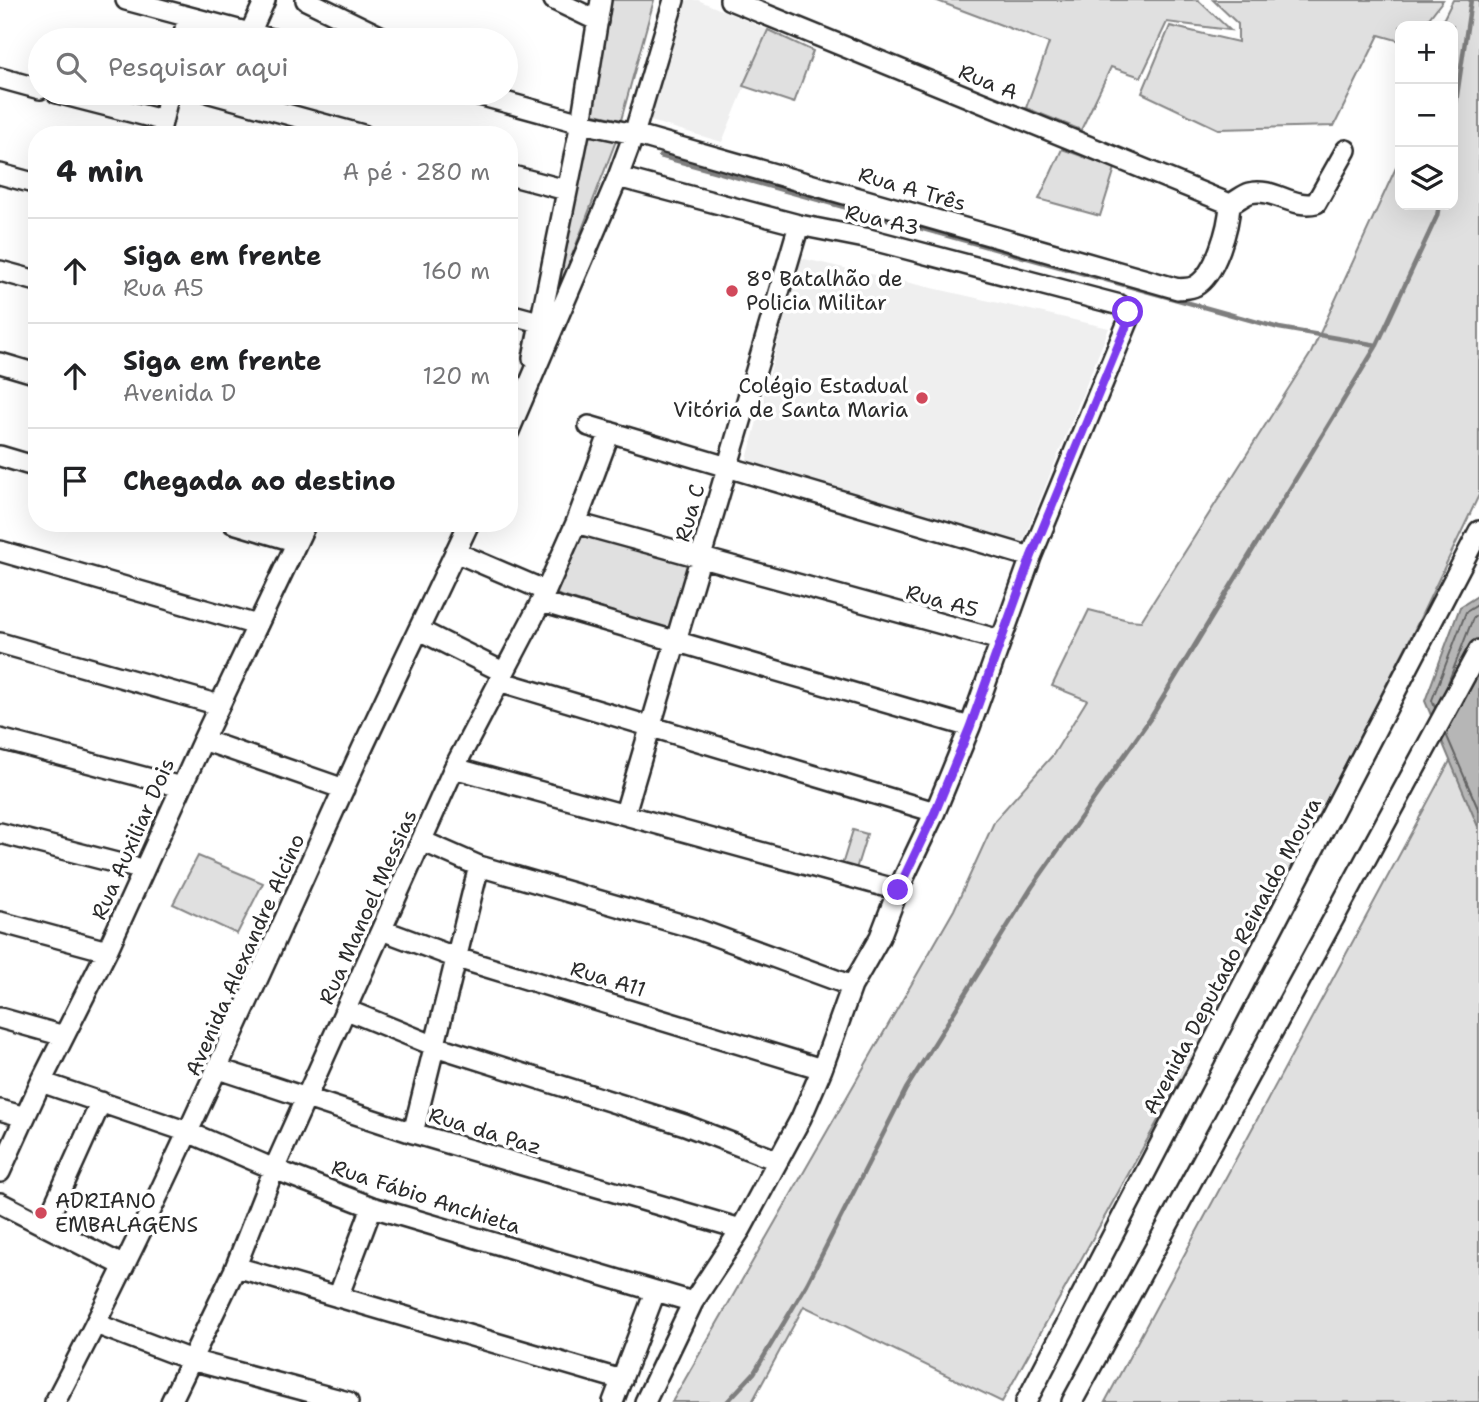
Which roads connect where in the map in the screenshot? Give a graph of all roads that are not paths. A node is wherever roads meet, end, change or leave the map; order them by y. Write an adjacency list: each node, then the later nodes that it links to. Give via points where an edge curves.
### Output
1 (126, 0): 8 (street)
2 (265, 0): 12 (street)
3 (306, 0): 13 (street)
4 (554, 0): 9 (street)
5 (601, 0): 9 (street)
6 (674, 0): 24 (street)
7 (730, 0): 31 (street, Rua A)
8 (188, 18): 10 (street); 11 (street)
9 (598, 21): 20 (street)
10 (185, 28)
11 (229, 28)
12 (252, 28)
13 (363, 28)
14 (0, 78): 15 (street)
15 (28, 86)
16 (93, 105): 21 (street)
17 (166, 105): 22 (street)
18 (254, 105): 23 (street)
19 (520, 105): 20 (street, Rua A Três)
20 (580, 122): 24 (street, Rua A Três); 30 (street)
21 (157, 126)
22 (160, 126)
23 (330, 126)
24 (634, 135): 28 (street); 31 (street, Rua A Três, via 1178,289 1197,285 1208,273 1224,239)
25 (1346, 150): 31 (street, via 1316,203 1300,205 1260,192)
26 (0, 174): 29 (street)
27 (518, 177): 30 (street)
28 (618, 177): 32 (street, Rua A3); 37 (street)
29 (28, 182)
30 (566, 190): 37 (street)
31 (1230, 204)
32 (799, 225): 36 (street, Rua A3, via 865,237 1120,305); 45 (street, Rua C)
33 (0, 271): 34 (street)
34 (28, 279)
35 (518, 316): 37 (street)
36 (1130, 317): 55 (street, Rua A5)
37 (547, 324): 40 (street)
38 (0, 363): 39 (street)
39 (28, 371)
40 (518, 410)
41 (589, 426): 42 (street)
42 (610, 432): 45 (street); 46 (street, Rua Manoel Messias)
43 (0, 456): 44 (street)
44 (28, 464)
45 (727, 467): 54 (street, Rua C); 55 (street)
46 (576, 523): 54 (street, Rua A5); 56 (street, Rua Manoel Messias)
47 (1479, 531): 117 (street, Avenida Deputado Reinaldo Moura)
48 (263, 532): 51 (street)
49 (302, 532): 51 (street, Rua Auxiliar Dois)
50 (465, 532): 53 (street, Avenida Alexandre Alcino)
51 (297, 542): 57 (street, Rua Auxiliar Dois)
52 (0, 551): 57 (street)
53 (455, 552): 56 (street); 58 (street, Avenida Alexandre Alcino)
54 (701, 556): 59 (street, Rua A5); 60 (street, Rua C)
55 (1031, 557): 59 (street, Rua A5)
56 (543, 596): 60 (street); 63 (street, Rua Manoel Messias)
57 (257, 625): 64 (street, Rua Auxiliar Dois)
58 (419, 630): 63 (street); 71 (street, Avenida Alexandre Alcino)
59 (1000, 640): 66 (street)
60 (676, 641): 65 (street, Rua C); 66 (street)
61 (0, 643): 64 (street)
62 (1479, 650): 118 (street)
63 (501, 676): 65 (street); 69 (street, Rua Manoel Messias)
64 (219, 705): 68 (street, Rua Auxiliar Dois)
65 (651, 726): 72 (street); 73 (street, Rua C)
66 (970, 727): 72 (street)
67 (0, 739): 70 (street)
68 (202, 740): 70 (street, Rua Auxiliar Dois); 71 (street)
69 (454, 768): 73 (street); 75 (street, Rua Manoel Messias)
70 (181, 787): 77 (street, Rua Auxiliar Dois)
71 (344, 789): 88 (street, Avenida Alexandre Alcino)
72 (935, 812): 78 (street)
73 (625, 813): 78 (street)
74 (0, 833): 77 (street)
75 (422, 841): 76 (street); 80 (street, Rua Manoel Messias)
76 (479, 866): 82 (street); 83 (street, via 694,928)
77 (144, 870): 81 (street, Rua Auxiliar Dois)
78 (898, 890): 83 (street, via 880,937)
79 (0, 922): 81 (street)
80 (382, 930): 82 (street, Rua A11); 84 (street, Rua Manoel Messias)
81 (107, 951): 86 (street, Rua Auxiliar Dois)
82 (457, 958): 87 (street); 89 (street, Rua A11)
83 (852, 986): 89 (street)
84 (347, 1010): 87 (street); 91 (street, Rua Manoel Messias)
85 (0, 1018): 86 (street)
86 (64, 1036): 90 (street, Rua Auxiliar Dois)
87 (435, 1046): 96 (street); 97 (street, via 685,1125)
88 (219, 1069): 91 (street, Rua da Paz); 95 (street, Avenida Alexandre Alcino)
89 (822, 1069): 97 (street)
90 (41, 1082): 92 (street, Rua Fábio Anchieta); 94 (street, Rua Auxiliar Dois)
91 (306, 1097): 96 (street, Rua da Paz); 98 (street, Rua Manoel Messias)
92 (100, 1102): 95 (street, Rua Fábio Anchieta); 102 (street)
93 (0, 1110): 94 (street)
94 (25, 1116): 99 (street, Rua Auxiliar Dois)
95 (188, 1132): 98 (street, Rua Fábio Anchieta); 104 (street, Avenida Alexandre Alcino)
96 (414, 1133): 103 (street, Rua da Paz)
97 (776, 1160): 103 (street)
98 (274, 1169): 101 (street, Rua Fábio Anchieta); 105 (street, Rua Manoel Messias)
99 (0, 1172)
100 (0, 1203): 102 (street)
101 (372, 1207): 106 (street, Rua Fábio Anchieta); 107 (street)
102 (45, 1226): 104 (street)
103 (741, 1229): 108 (street)
104 (124, 1266): 109 (street, Avenida Alexandre Alcino)
105 (236, 1267): 107 (street); 110 (street, Rua Manoel Messias)
106 (655, 1292): 108 (street, Rua Fábio Anchieta); 111 (street)
107 (338, 1297): 111 (street)
108 (693, 1303): 116 (street)
109 (96, 1324): 110 (street); 112 (street, Avenida Alexandre Alcino)
110 (191, 1360): 113 (street, Rua Manoel Messias); 114 (street)
111 (622, 1380): 115 (street)
112 (55, 1402)
113 (171, 1402)
114 (348, 1402)
115 (613, 1402)
116 (645, 1402)
117 (1026, 1402)
118 (1072, 1402)

